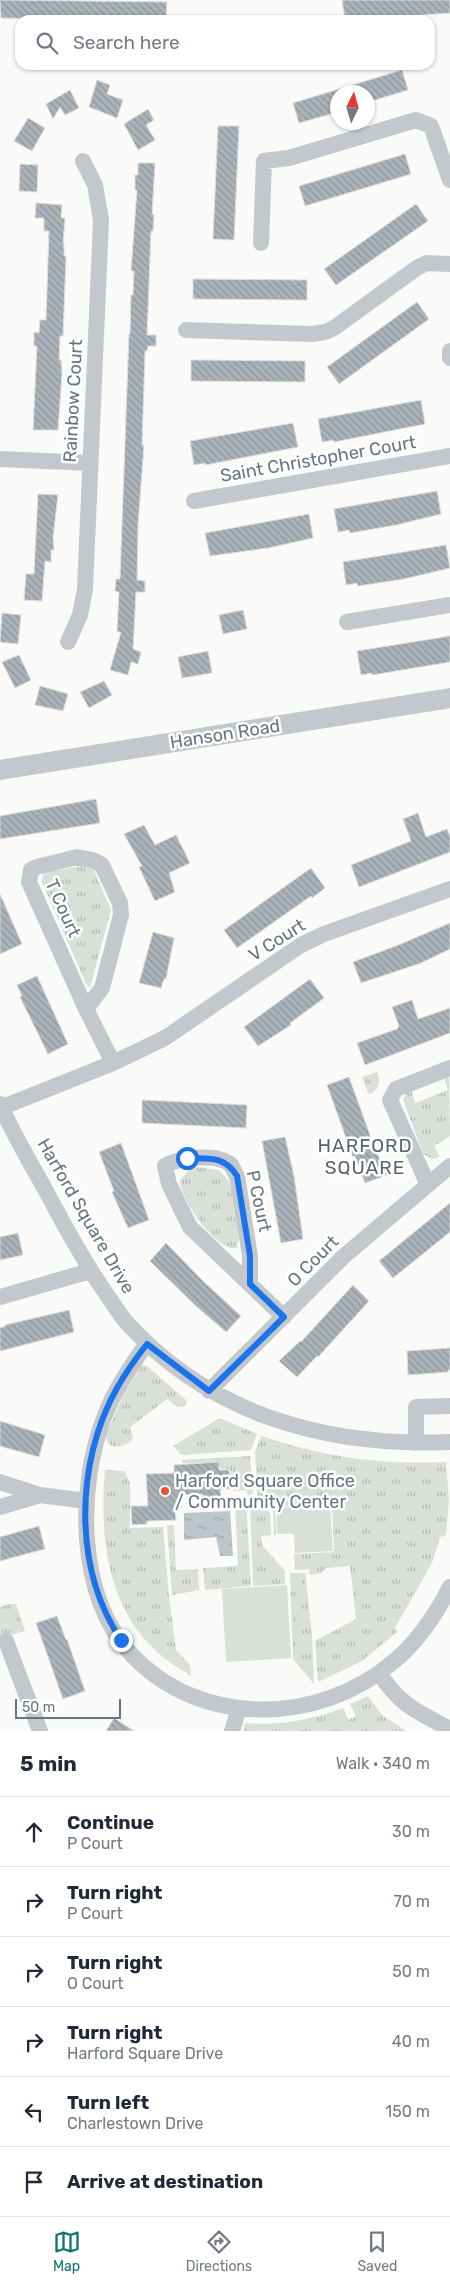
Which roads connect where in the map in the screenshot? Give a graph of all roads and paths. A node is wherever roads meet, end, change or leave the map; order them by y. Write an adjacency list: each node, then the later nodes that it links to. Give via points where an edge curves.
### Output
1 (83, 161): 10 (street, Rainbow Court, via 95,185 101,220)
2 (450, 180): 3 (street, via 431,126 416,120 289,158 264,161)
3 (261, 242)
4 (450, 264): 5 (street, via 427,263 418,267 325,332)
5 (186, 330)
6 (450, 351): 7 (street)
7 (450, 358)
8 (450, 456): 11 (street, Saint Christopher Court)
9 (0, 458): 10 (street)
10 (90, 463): 14 (street, Rainbow Court, via 85,588 80,616)
11 (194, 501)
12 (450, 605): 13 (street)
13 (347, 622)
14 (68, 642)
15 (450, 698): 16 (street, Hanson Road)
16 (0, 770)
17 (450, 889): 19 (street, V Court, via 300,945 165,1038)
18 (86, 1009): 18 (street, T Court, via 102,988 121,915 120,903 102,865 77,856 31,870 29,882); 19 (street, T Court)
19 (113, 1063): 21 (street, V Court)
20 (450, 1068): 23 (street, via 396,1088 390,1100)
21 (1, 1107): 24 (street, Harford Square Drive)
22 (450, 1166): 23 (street, O Court)
23 (428, 1185): 27 (street, O Court, via 343,1257)
24 (90, 1271): 26 (street); 28 (street, Harford Square Drive, via 126,1322)
25 (250, 1284): 25 (street, P Court, via 250,1256 237,1176 230,1164 215,1159 174,1160 165,1166 169,1184 190,1227); 27 (street, P Court)
26 (0, 1297)
27 (284, 1317): 29 (street, O Court)
28 (147, 1344): 29 (street, Harford Square Drive); 35 (street, via 116,1389 105,1414 91,1459)
29 (209, 1391): 32 (street, Harford Square Drive, via 271,1418 307,1429 349,1438)
30 (450, 1406): 32 (street, via 416,1407)
31 (450, 1442): 32 (street, Harford Square Drive)
32 (416, 1443)
33 (0, 1482): 34 (street)
34 (40, 1495): 35 (street); 36 (street)
35 (86, 1501): 40 (street, via 94,1580 112,1625 131,1654 148,1670 187,1694 214,1704)
36 (0, 1507)
37 (450, 1587): 39 (street, via 439,1608 410,1645)
38 (6, 1641): 42 (street)
39 (379, 1673): 40 (street, via 323,1701 300,1707 276,1710); 41 (street, via 401,1701)
40 (239, 1708): 43 (street)
41 (450, 1729)
42 (40, 1731)
43 (232, 1731)

